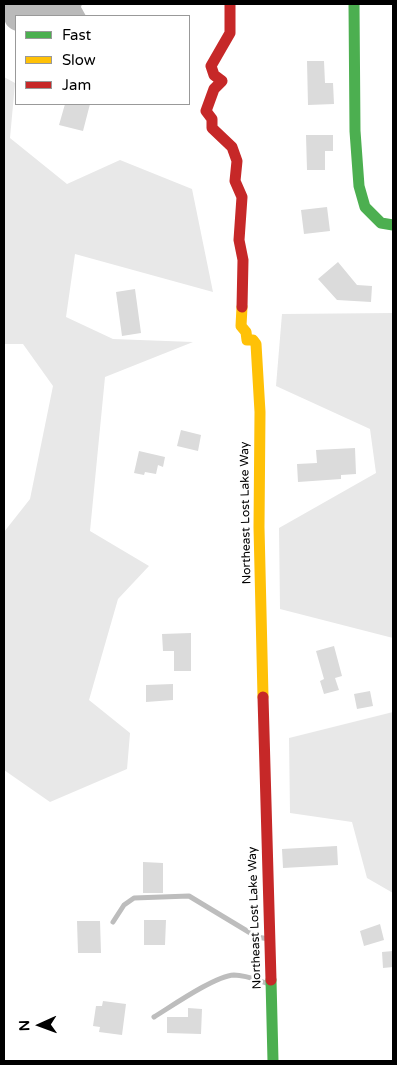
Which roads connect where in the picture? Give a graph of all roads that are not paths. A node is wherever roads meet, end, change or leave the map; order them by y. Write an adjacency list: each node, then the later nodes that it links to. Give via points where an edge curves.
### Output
1 (230, 4): 5 (street, Northeast Lost Lake Way, via 229,42 211,66 214,75 222,81 214,89 206,111 212,119 212,128 232,147 237,161 235,181 242,197 239,240 243,260 241,326 246,332 246,340 253,340 256,344 259,376 258,500)
2 (354, 4): 3 (street, via 354,131 359,186 365,207 381,223)
3 (393, 225)
4 (113, 922): 5 (lane, via 124,905 134,898 189,896 257,937)
5 (269, 939): 6 (street, Northeast Lost Lake Way)
6 (271, 985): 7 (lane, via 248,976 233,975); 8 (street, Northeast Lost Lake Way)
7 (154, 1017)
8 (273, 1061)

